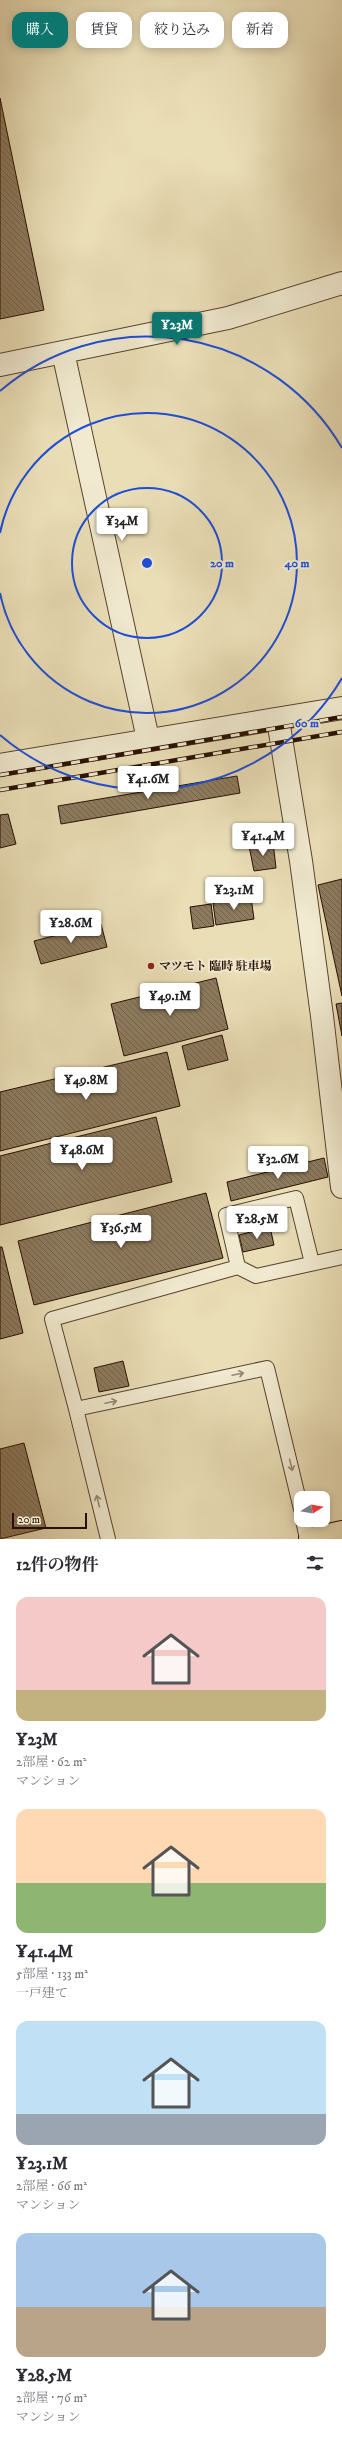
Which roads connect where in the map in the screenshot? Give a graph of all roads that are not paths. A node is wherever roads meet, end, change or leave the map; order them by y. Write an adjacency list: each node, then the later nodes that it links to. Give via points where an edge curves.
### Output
1 (342, 283): 2 (street, via 228,318)
2 (63, 352): 3 (street); 6 (street)
3 (0, 365)
4 (342, 708): 5 (street)
5 (278, 720): 6 (street); 8 (street, via 301,861)
6 (148, 739): 7 (street)
7 (0, 765)
8 (342, 1187)
9 (342, 1257): 10 (lane)
10 (312, 1263): 11 (lane, via 256,1276); 11 (lane, via 296,1198 226,1216)
11 (238, 1267): 12 (lane, via 52,1319)
12 (76, 1409): 13 (lane, one-way to 13, via 267,1368); 16 (lane, one-way to 12)
13 (297, 1491)
14 (305, 1527): 17 (lane)
15 (339, 1535): 17 (highway)
16 (108, 1539)
17 (308, 1539)

